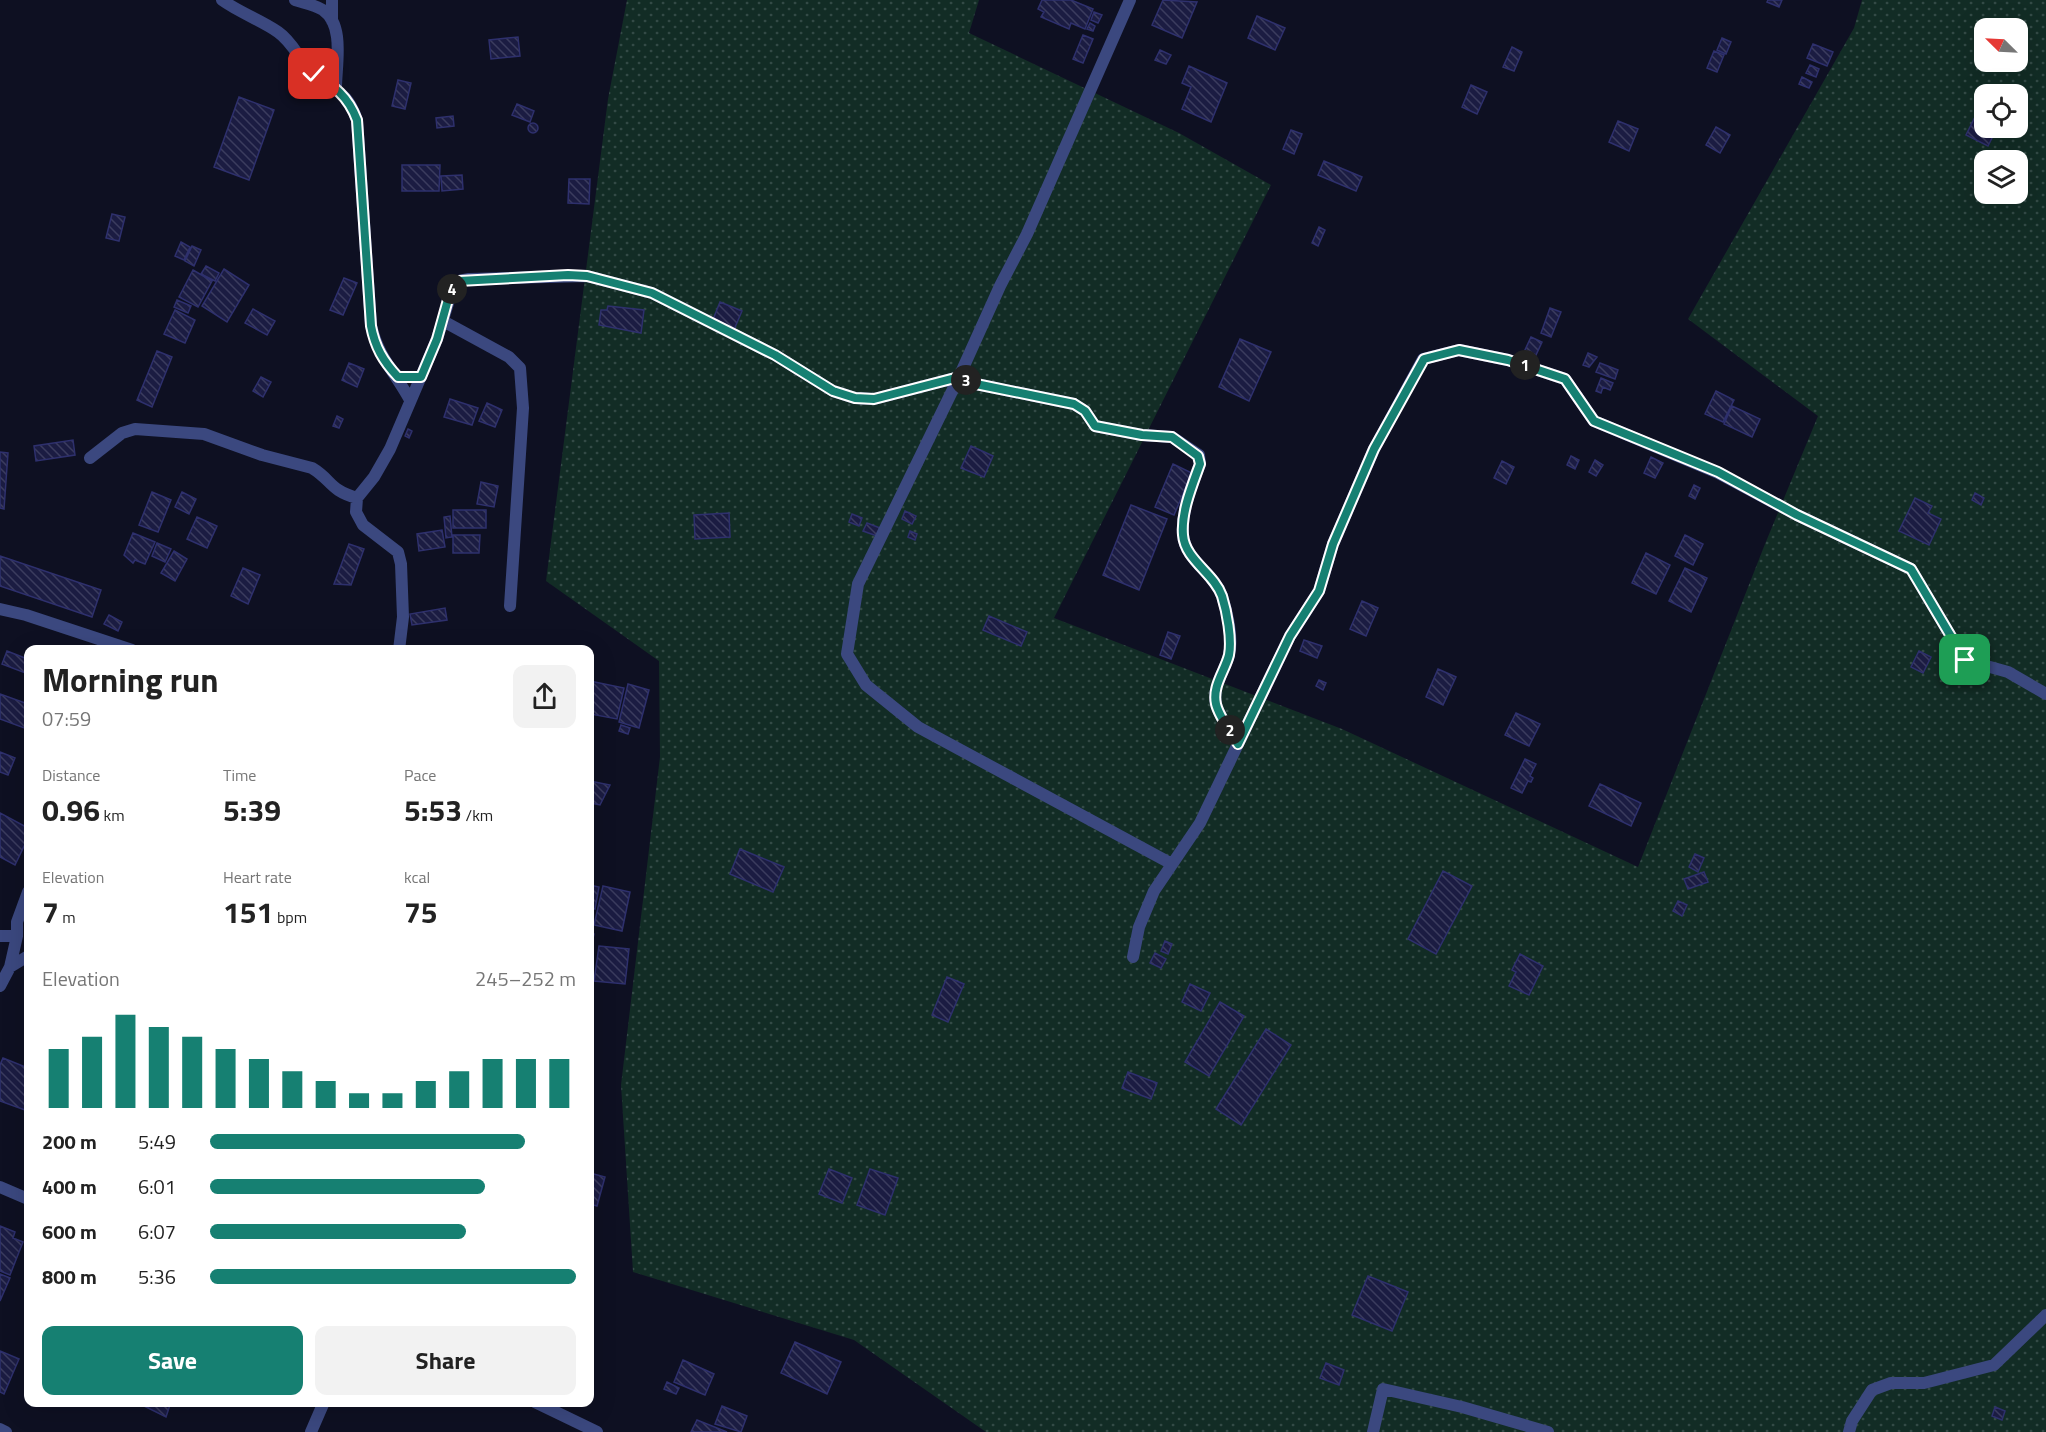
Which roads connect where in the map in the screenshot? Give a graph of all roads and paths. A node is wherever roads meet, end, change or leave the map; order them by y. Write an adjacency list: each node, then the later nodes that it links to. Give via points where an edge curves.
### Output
1 (222, 0): 6 (street, via 279,32 314,74)
2 (295, 0): 5 (street, via 323,10)
3 (332, 0): 5 (street)
4 (1130, 0): 10 (street, via 1028,234 999,286)
5 (332, 21): 6 (street, via 337,32)
6 (336, 88): 8 (street, via 350,102 357,120 372,334 384,361)
7 (443, 321): 9 (street); 10 (street, via 449,296 459,281 587,276 652,293 775,355 833,391 855,398 874,399); 14 (street, via 509,357 520,368 523,408)
8 (398, 377): 9 (street); 11 (street)
9 (421, 377): 11 (street)
10 (959, 377): 19 (street, via 1074,404 1085,411 1095,426 1172,437 1198,456 1200,464 1183,525 1183,539 1188,552 1216,582 1223,598 1230,641 1215,692 1216,705); 20 (street, via 858,584 848,654 866,685 918,727)
11 (410, 400): 13 (street, via 390,449)
12 (90, 458): 13 (street, via 128,429 192,432 312,468 333,489)
13 (357, 498): 17 (street, via 356,512 363,525 398,552 403,617)
14 (510, 606)
15 (0, 609): 16 (street)
16 (117, 645)
17 (400, 645)
18 (2046, 694): 19 (street, via 2008,672 1965,660 1911,569 1718,472 1594,421 1565,379 1508,360 1459,350 1424,359 1374,449 1333,544 1319,591 1290,636)
19 (1238, 744): 20 (street, via 1200,823)
20 (1172, 864): 24 (street, via 1154,891 1139,927)
21 (24, 902): 23 (street, via 16,922)
22 (0, 936): 23 (street)
23 (16, 936): 26 (street)
24 (1133, 957)
25 (24, 958): 26 (street)
26 (10, 967): 27 (street)
27 (0, 986)
28 (0, 1187): 29 (street)
29 (24, 1198)
30 (2046, 1315): 39 (street, via 1994,1365 1924,1383 1891,1383 1872,1390 1852,1421)
31 (322, 1407): 35 (street)
32 (545, 1407): 36 (street)
33 (0, 1429): 34 (street)
34 (6, 1432)
35 (311, 1432)
36 (597, 1432)
37 (1373, 1432): 38 (street, via 1383,1389)
38 (1548, 1432)
39 (1850, 1432)

